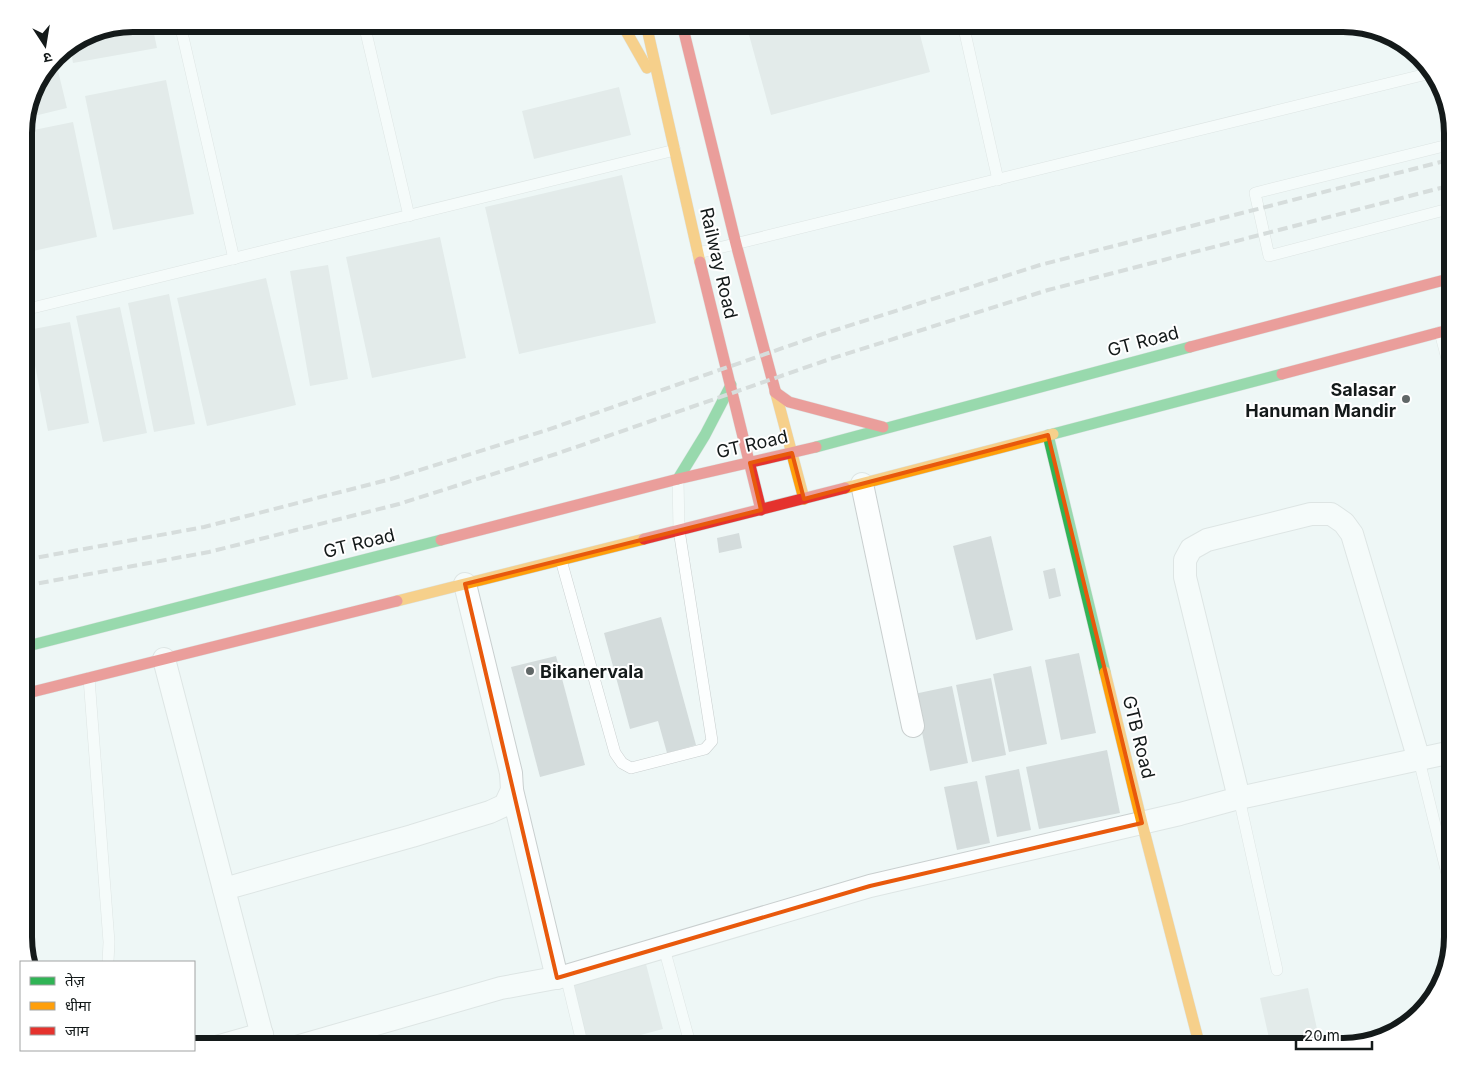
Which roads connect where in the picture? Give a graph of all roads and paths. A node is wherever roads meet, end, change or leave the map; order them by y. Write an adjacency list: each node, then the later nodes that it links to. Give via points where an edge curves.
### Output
1 (965, 32): 13 (lane)
2 (182, 33): 18 (lane)
3 (366, 33): 15 (lane)
4 (627, 33): 10 (main road)
5 (648, 33): 10 (main road, Railway Road)
6 (684, 33): 9 (main road, Railway Road)
7 (694, 33): 9 (main road)
8 (1425, 74): 13 (lane)
9 (697, 85): 16 (main road, Railway Road)
10 (662, 96): 12 (main road, Railway Road)
11 (1444, 146): 14 (lane, via 1255,193 1269,256)
12 (675, 150): 15 (lane); 17 (main road, Railway Road)
13 (998, 180): 16 (lane)
14 (1444, 210)
15 (409, 216): 18 (lane)
16 (736, 244): 17 (lane); 25 (main road, Railway Road)
17 (698, 253): 24 (main road, Railway Road)
18 (234, 259): 20 (lane)
19 (1444, 280): 26 (main road, GT Road)
20 (33, 308)
21 (1444, 331): 22 (main road)
22 (1440, 332): 23 (lane); 27 (main road)
23 (1444, 347)
24 (731, 385): 29 (main road, Railway Road); 30 (main road)
25 (775, 392): 26 (main road, via 789,402); 28 (main road, Railway Road)
26 (884, 427): 28 (main road, GT Road)
27 (1048, 435): 31 (main road); 48 (main road, GTB Road)
28 (792, 453): 29 (main road, GT Road); 32 (main road, Railway Road)
29 (750, 463): 30 (main road, GT Road); 33 (main road, Railway Road)
30 (678, 479): 34 (lane); 37 (main road, GT Road)
31 (862, 484): 32 (main road); 43 (street)
32 (804, 500): 33 (main road)
33 (761, 510): 34 (main road)
34 (680, 530): 35 (main road); 35 (lane, via 712,741 705,749 632,768 622,763 615,753)
35 (561, 560): 36 (main road)
36 (465, 584): 40 (main road); 46 (street, via 511,773)
37 (58, 638): 38 (main road, GT Road); 39 (main road, GT Road)
38 (33, 639)
39 (33, 645)
40 (164, 659): 41 (main road); 50 (street)
41 (89, 678): 42 (main road); 52 (lane)
42 (33, 693)
43 (913, 726)
44 (1444, 754): 45 (street)
45 (1419, 760): 47 (street); 47 (street, via 1352,534 1331,514 1311,514 1207,540 1191,549 1185,560 1185,577); 49 (lane)
46 (512, 790): 50 (street, via 505,805 490,812); 54 (street)
47 (1239, 798): 48 (street); 53 (lane)
48 (1142, 823): 51 (street, via 870,886); 59 (main road, GTB Road)
49 (1444, 862)
50 (224, 889): 55 (street)
51 (664, 948): 54 (street); 58 (lane)
52 (108, 961)
53 (1277, 970)
54 (561, 977): 56 (street, via 501,988); 57 (lane)
55 (263, 1038)
56 (327, 1038)
57 (580, 1038)
58 (689, 1038)
59 (1198, 1038)

